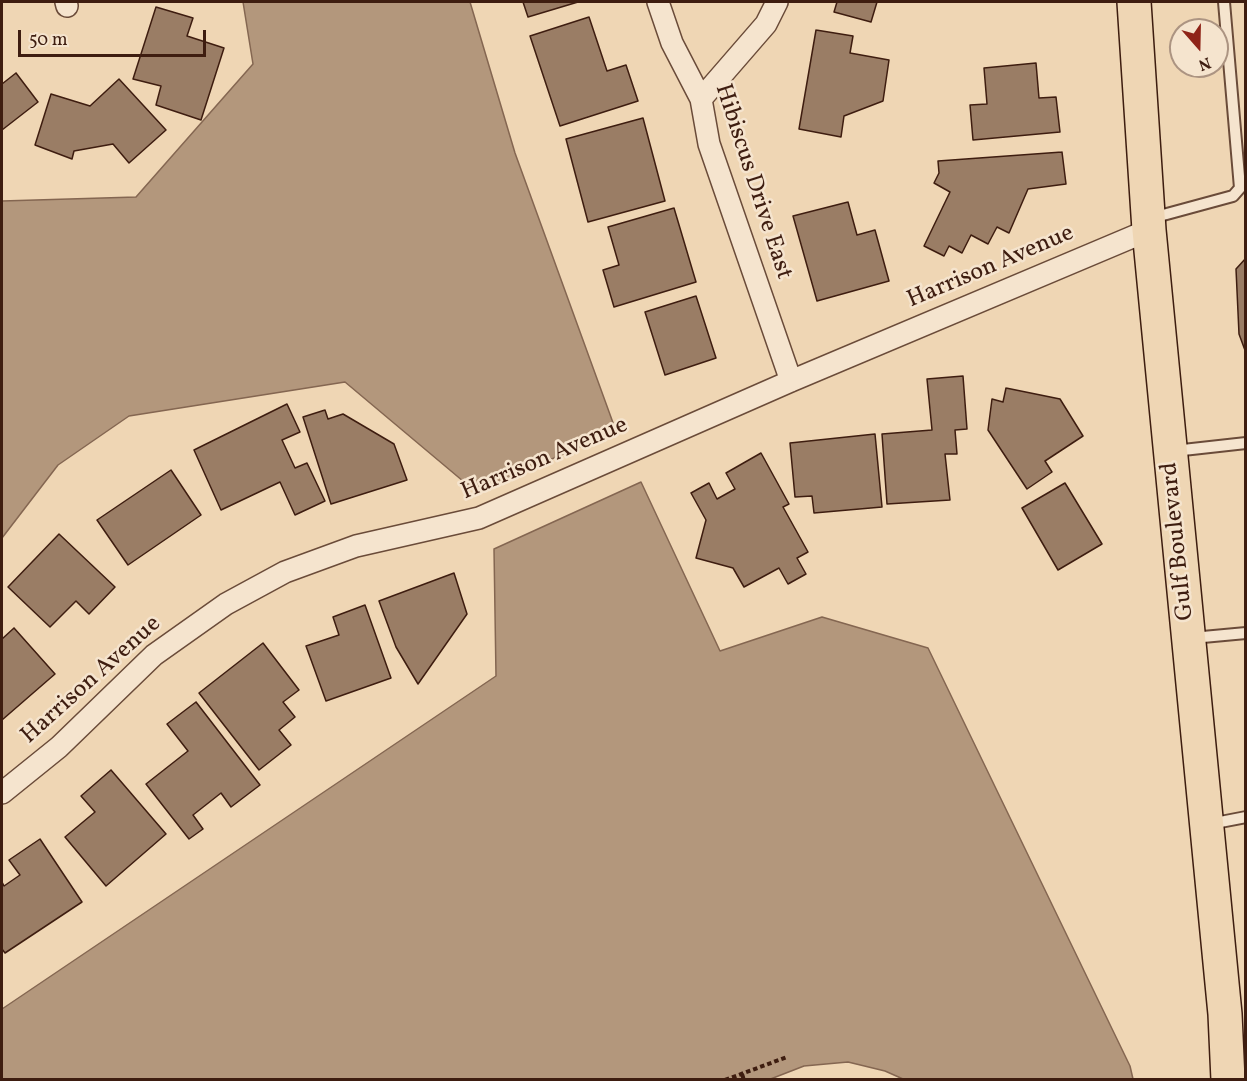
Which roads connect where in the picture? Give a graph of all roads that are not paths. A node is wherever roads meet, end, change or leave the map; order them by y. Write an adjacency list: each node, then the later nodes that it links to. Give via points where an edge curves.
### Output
1 (658, 2): 5 (street, Hibiscus Drive East, via 672,43)
2 (777, 2): 5 (street, via 766,24)
3 (1134, 2): 6 (main road, Gulf Boulevard)
4 (1224, 2): 6 (lane, via 1240,188 1233,196)
5 (701, 99): 7 (street, Hibiscus Drive East, via 709,144)
6 (1148, 224): 7 (street, Harrison Avenue); 9 (main road, Gulf Boulevard)
7 (791, 381): 12 (street, Harrison Avenue, via 479,518 357,546 285,572 226,604 154,655 59,747)
8 (1245, 443): 9 (lane)
9 (1170, 452): 11 (main road, Gulf Boulevard)
10 (1245, 633): 11 (lane)
11 (1188, 639): 14 (main road, Gulf Boulevard)
12 (2, 794)
13 (1245, 817): 14 (lane)
14 (1207, 825): 15 (main road, Gulf Boulevard, via 1230,1014)
15 (1228, 1080)

